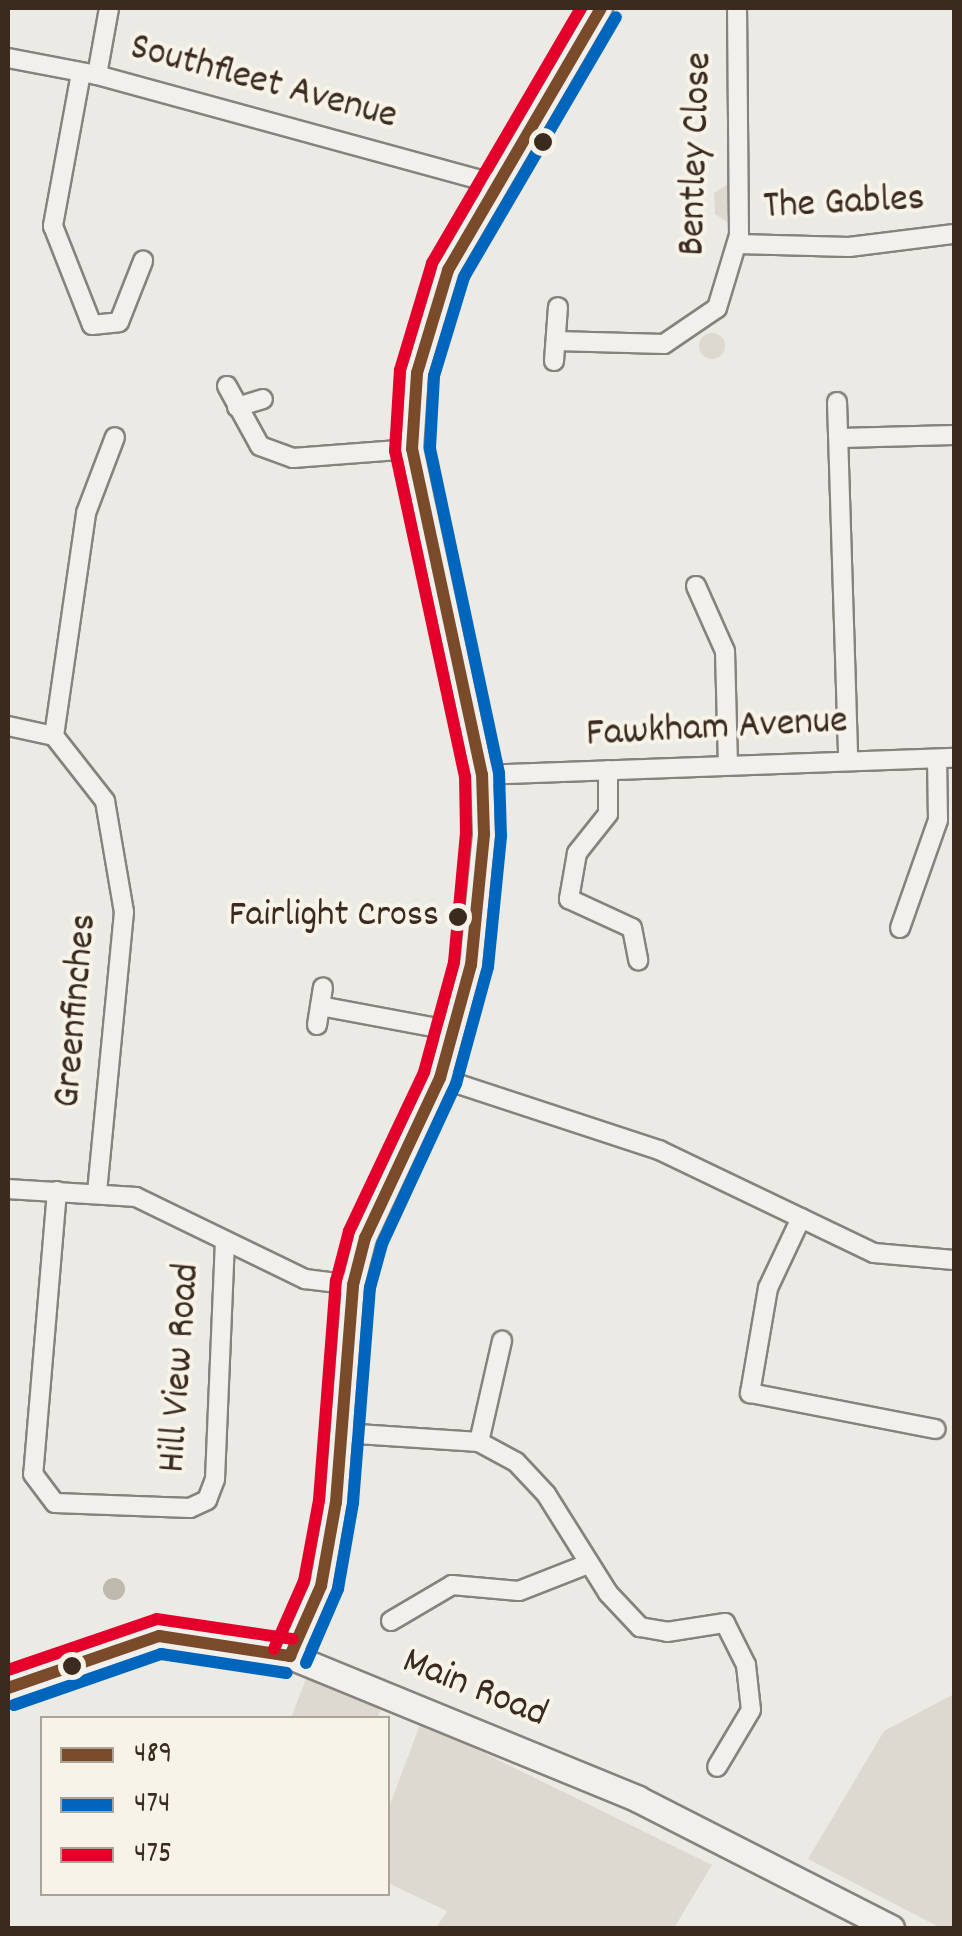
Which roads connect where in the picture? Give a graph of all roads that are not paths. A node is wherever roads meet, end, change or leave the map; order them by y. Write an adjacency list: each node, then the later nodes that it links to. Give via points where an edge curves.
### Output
1 (108, 8): 5 (street)
2 (601, 8): 6 (street)
3 (737, 8): 8 (street, Bentley Close)
4 (8, 58): 5 (street, Southfleet Avenue)
5 (90, 74): 6 (street, Southfleet Avenue); 9 (street, via 52,226 92,324 119,322)
6 (498, 185): 20 (street, via 448,270 417,373)
7 (954, 234): 8 (street, The Gables, via 849,247)
8 (738, 244): 11 (street, Bentley Close, via 717,308 684,335 654,345)
9 (142, 260)
10 (558, 307): 11 (street)
11 (556, 342): 12 (street)
12 (554, 362)
13 (227, 386): 16 (street)
14 (263, 400): 16 (street)
15 (837, 402): 19 (street)
16 (237, 407): 20 (street, via 260,446 293,458)
17 (954, 435): 19 (street)
18 (115, 437): 23 (street, via 86,513)
19 (840, 438): 24 (street)
20 (412, 449): 28 (street)
21 (696, 586): 26 (street, via 725,650)
22 (8, 726): 23 (street)
23 (54, 736): 35 (street, Greenfinches, via 105,801 124,912)
24 (848, 757): 25 (street, Fawkham Avenue); 26 (street, Fawkham Avenue)
25 (946, 758): 29 (street, via 938,820)
26 (728, 764): 27 (street, Fawkham Avenue)
27 (608, 770): 28 (street, Fawkham Avenue); 30 (street, via 608,814 577,853 569,899 632,928)
28 (482, 776): 32 (street, via 484,834 471,965)
29 (900, 928)
30 (638, 960)
31 (324, 987): 32 (street, via 319,1016)
32 (454, 1030): 33 (street)
33 (440, 1078): 37 (street, via 659,1150); 40 (street, via 365,1238)
34 (8, 1189): 36 (street)
35 (97, 1190): 36 (street); 38 (street, via 136,1197)
36 (58, 1191): 38 (street, Hill View Road, via 32,1474 55,1504 190,1508 207,1500 214,1479)
37 (800, 1218): 39 (street, via 874,1253); 42 (street, via 768,1288 750,1393)
38 (225, 1244): 40 (street, via 306,1280)
39 (954, 1260)
40 (353, 1285): 43 (street)
41 (502, 1341): 44 (street)
42 (936, 1429)
43 (342, 1433): 44 (street); 47 (street, via 321,1586)
44 (480, 1442): 45 (street, via 516,1462 546,1494)
45 (588, 1564): 46 (street, via 519,1591 452,1585); 49 (street, via 640,1627 667,1632 725,1623 746,1665 751,1710)
46 (391, 1621)
47 (290, 1656): 48 (main road, Main Road, via 158,1636); 50 (main road, Main Road, via 638,1799)
48 (8, 1688)
49 (717, 1767)
50 (891, 1928)

